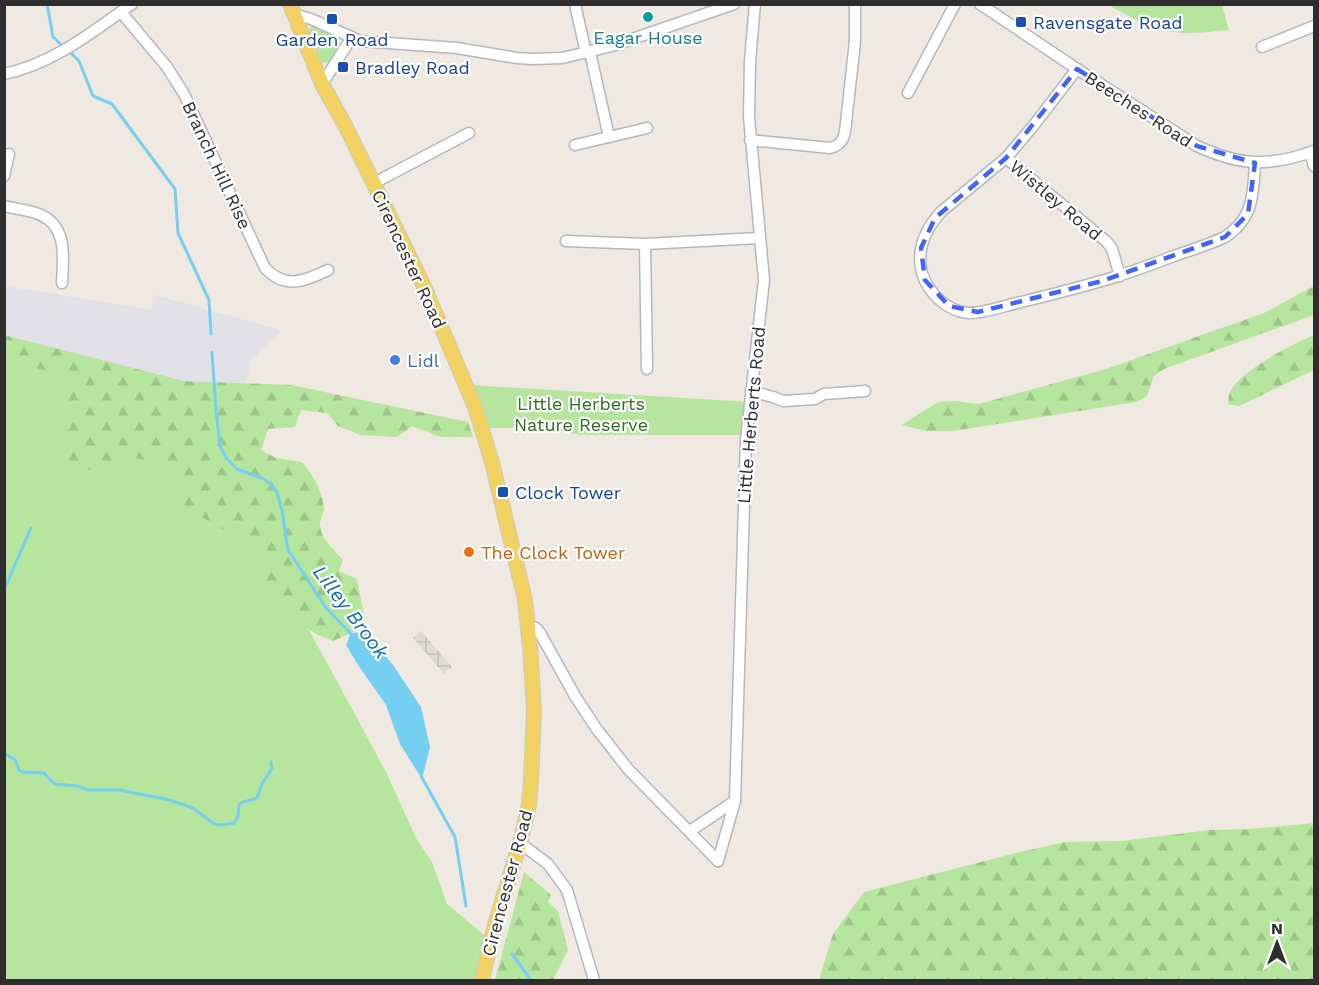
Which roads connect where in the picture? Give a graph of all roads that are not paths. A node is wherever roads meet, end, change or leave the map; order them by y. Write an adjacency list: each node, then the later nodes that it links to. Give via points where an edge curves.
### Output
1 (132, 4): 9 (street)
2 (575, 4): 13 (street)
3 (734, 4): 13 (street)
4 (755, 4): 21 (street, Little Herberts Road)
5 (855, 4): 21 (street, via 855,41 842,141 830,148)
6 (955, 4): 17 (street)
7 (980, 4): 14 (street, Beeches Road)
8 (292, 9): 11 (street); 16 (main road, Cirencester Road)
9 (121, 12): 15 (street, via 55,55); 34 (street, Branch Hill Rise, via 180,87 265,268 292,282)
10 (1314, 26): 12 (street)
11 (352, 37): 13 (street, via 368,42 457,48 532,59); 16 (street)
12 (1262, 47)
13 (588, 52): 20 (street)
14 (1077, 69): 25 (street); 26 (street, Beeches Road, via 1197,146 1226,158)
15 (4, 74)
16 (322, 84): 29 (main road, Cirencester Road)
17 (908, 93)
18 (647, 128): 20 (street)
19 (469, 133): 29 (street)
20 (609, 137): 22 (street)
21 (750, 140): 31 (street, Little Herberts Road)
22 (575, 145)
23 (1312, 152): 26 (street, Beeches Road); 27 (street)
24 (9, 154): 28 (street)
25 (1006, 158): 35 (street, Wistley Road, via 1107,242); 35 (street, via 942,211 926,233 921,264 935,295 958,310 973,313)
26 (1255, 163): 35 (street, via 1250,206 1232,233)
27 (1314, 166)
28 (4, 176)
29 (374, 183): 40 (main road, Cirencester Road, via 423,284 482,424)
30 (4, 206): 36 (street, via 43,216 57,229 62,238)
31 (759, 238): 33 (street); 38 (street, Little Herberts Road, via 764,280)
32 (566, 241): 33 (street)
33 (645, 244): 37 (street)
34 (328, 270)
35 (1120, 276)
36 (62, 283)
37 (647, 369)
38 (751, 392): 39 (street, via 783,401); 41 (street, Little Herberts Road, via 746,440)
39 (865, 392)
40 (528, 627): 42 (street, via 540,633 596,728 628,769); 43 (main road, Cirencester Road, via 533,745)
41 (735, 801): 42 (street); 42 (street, Little Herberts Road, via 718,861)
42 (690, 831)
43 (520, 843): 44 (main road, Cirencester Road); 45 (street, via 548,864 567,890)
44 (482, 981)
45 (594, 981)

